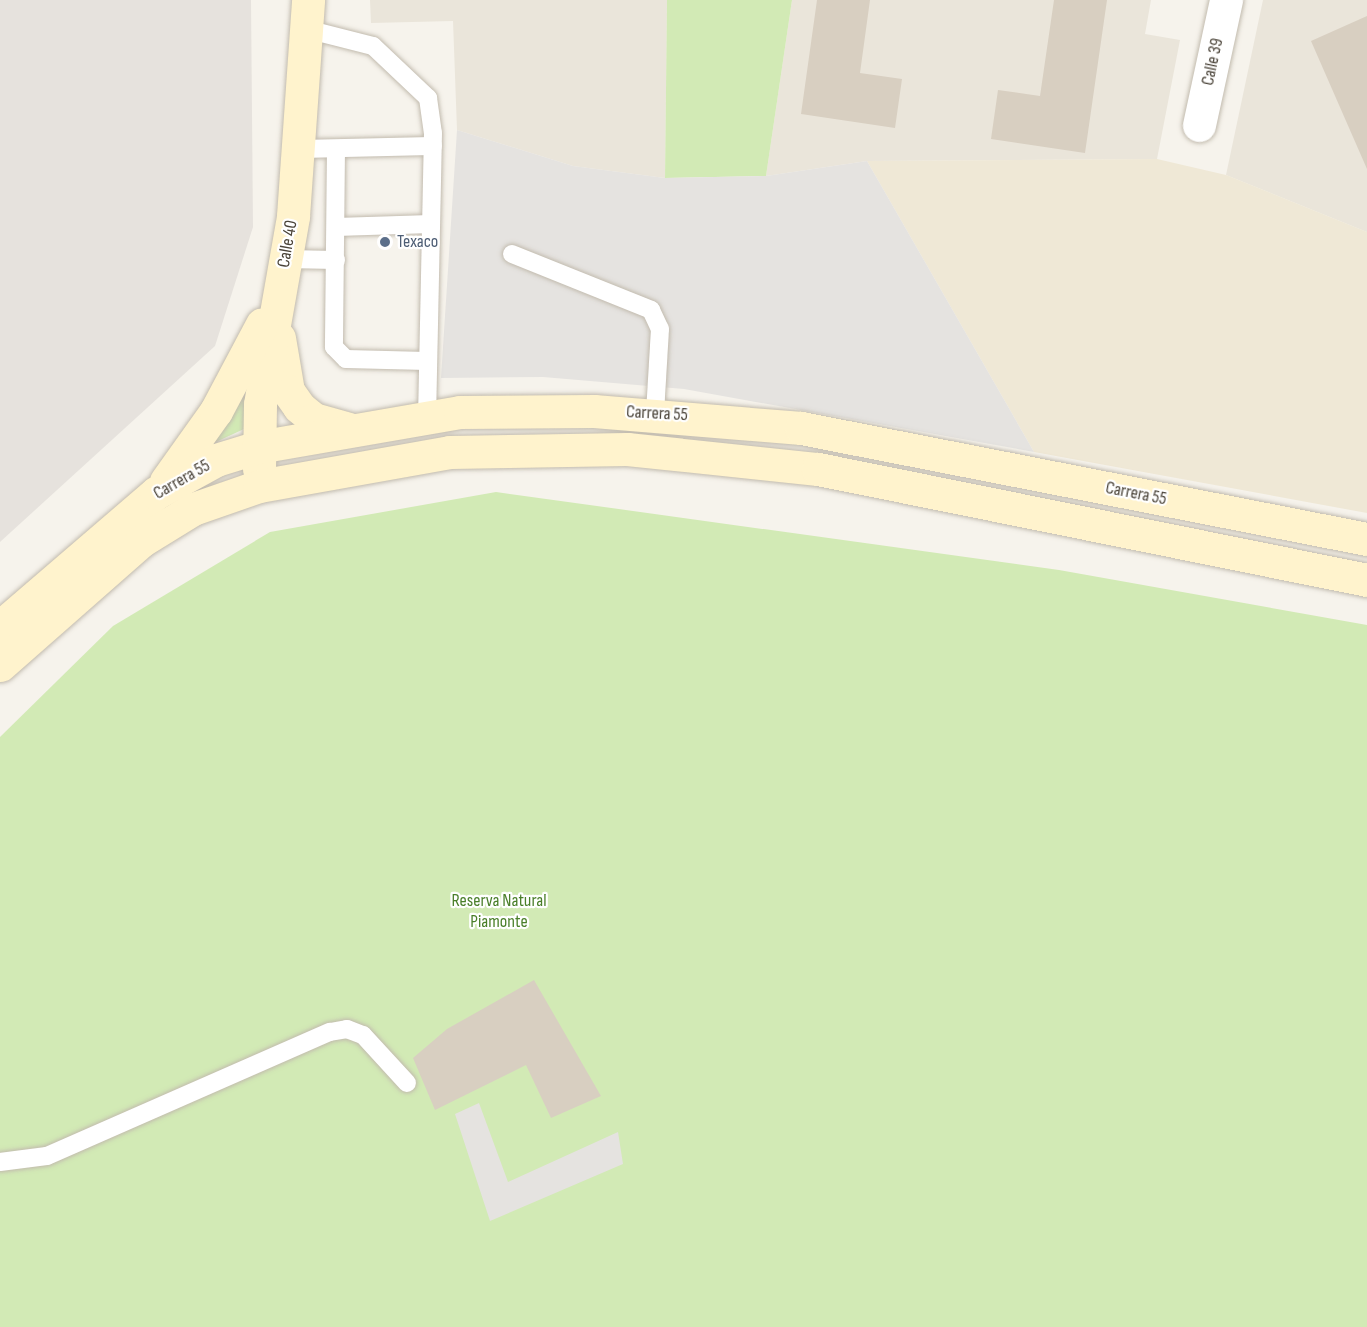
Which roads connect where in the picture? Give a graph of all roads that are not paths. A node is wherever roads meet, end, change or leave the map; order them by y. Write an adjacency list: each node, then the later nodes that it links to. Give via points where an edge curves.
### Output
1 (1226, 0): 3 (street, Calle 39)
2 (308, 14): 4 (lane, via 373,46 428,98); 5 (main road, Calle 40)
3 (1199, 125)
4 (433, 146): 6 (lane); 7 (lane)
5 (298, 149): 6 (lane); 11 (main road, Calle 40)
6 (336, 149): 8 (lane)
7 (430, 224): 8 (lane); 12 (lane)
8 (336, 227): 10 (lane)
9 (512, 254): 13 (lane, via 651,310 660,329)
10 (336, 260): 11 (lane); 12 (lane, via 334,347 339,354)
11 (283, 274): 15 (main road, via 282,364 288,391 314,419); 16 (main road, Calle 40, via 260,404); 18 (main road, via 216,411)
12 (428, 361): 14 (lane)
13 (655, 414): 14 (main road, Carrera 55, via 549,410); 19 (main road, Carrera 55, via 801,428)
14 (427, 416): 15 (main road, Carrera 55)
15 (350, 430): 16 (main road, Carrera 55)
16 (258, 447): 17 (main road, Calle 40); 18 (main road, Carrera 55, via 216,460)
17 (259, 486): 20 (main road, Carrera 55, via 450,452 627,449 818,469); 22 (main road, Carrera 55, via 193,509 141,541)
18 (156, 493): 21 (main road, Carrera 55)
19 (1367, 539)
20 (1367, 580)
21 (0, 627)
22 (0, 665)
23 (407, 1083): 24 (lane, via 363,1035 347,1029 330,1032 48,1156)
24 (0, 1162)

